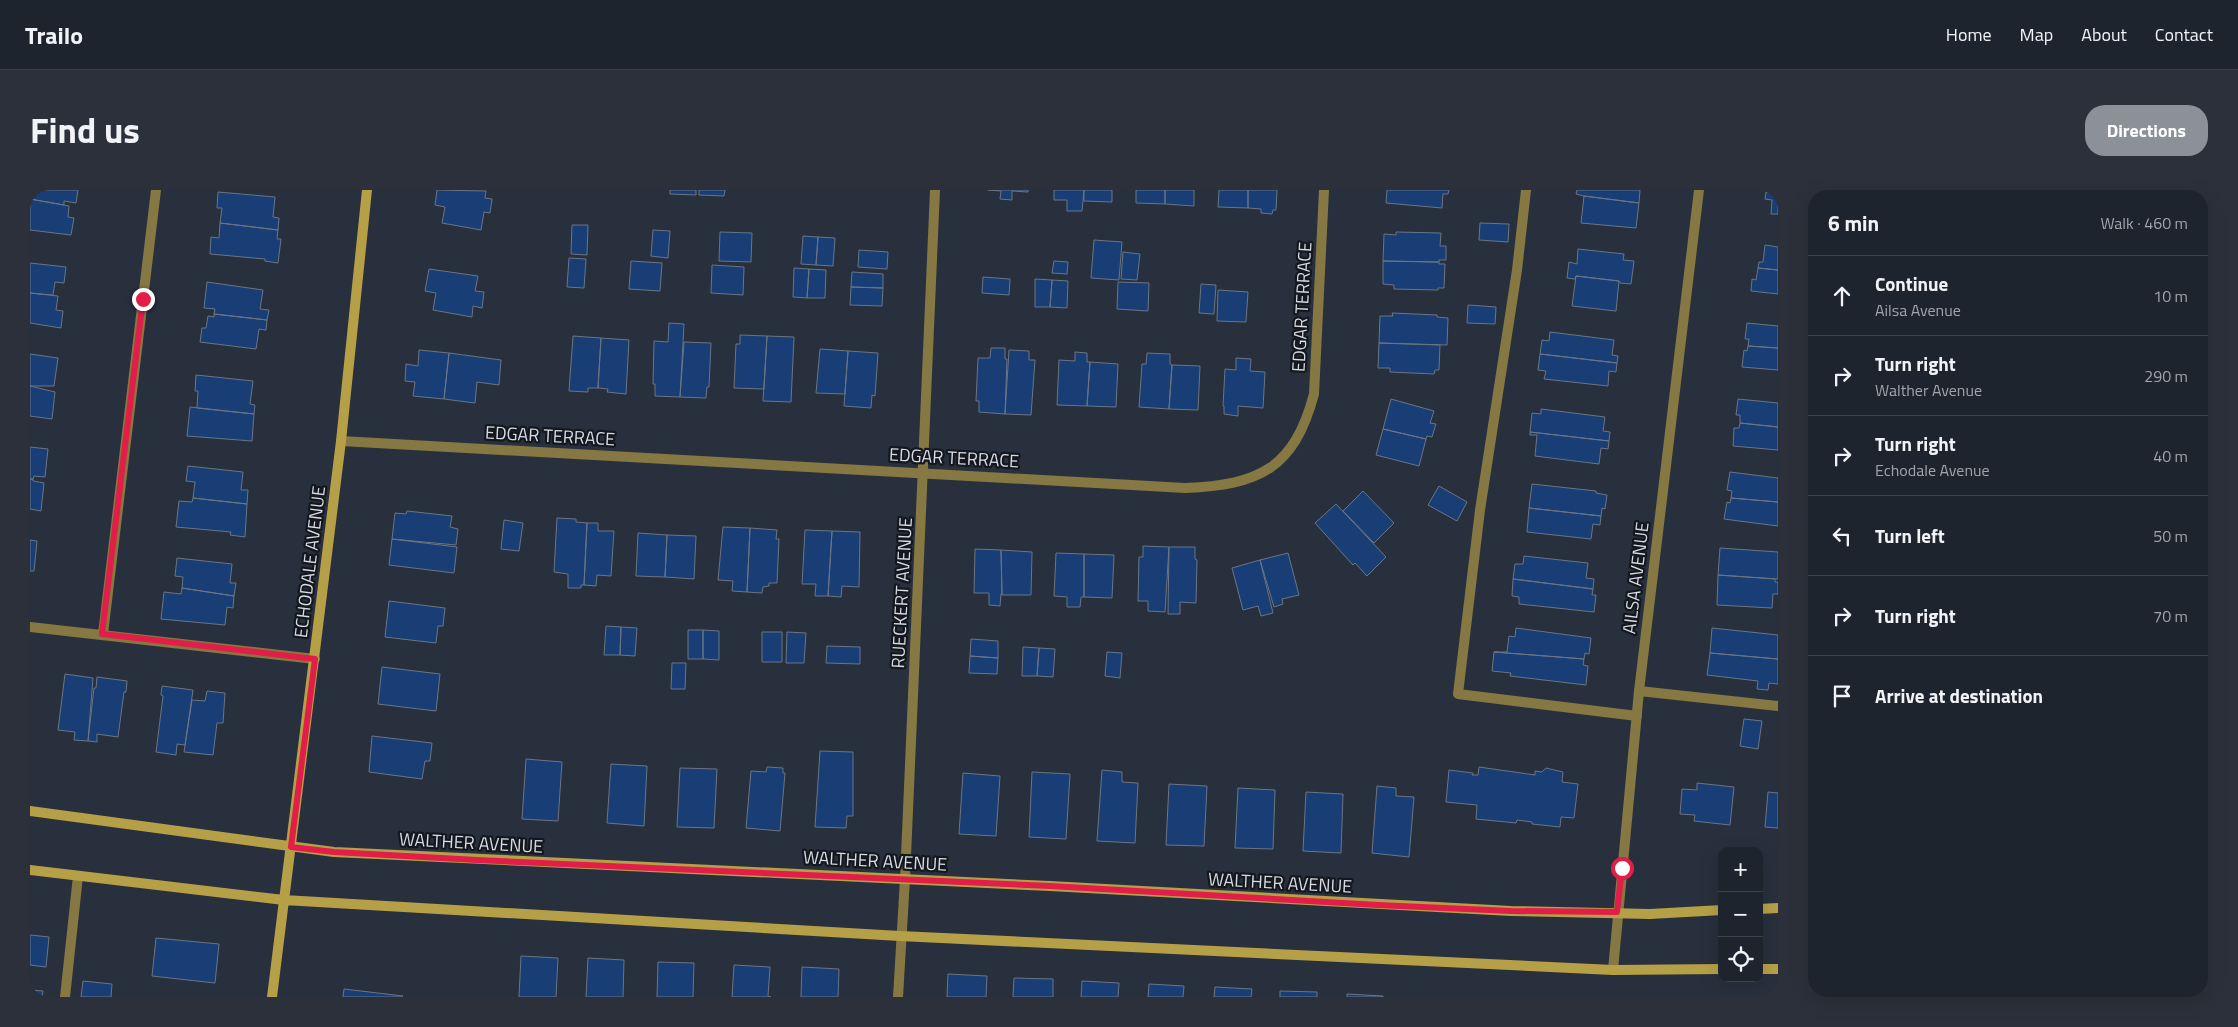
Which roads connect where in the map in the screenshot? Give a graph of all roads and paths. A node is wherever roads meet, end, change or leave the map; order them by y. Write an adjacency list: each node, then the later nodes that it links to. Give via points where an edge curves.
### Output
1 (156, 190): 10 (street)
2 (367, 190): 7 (main road, ECHODALE AVENUE)
3 (935, 190): 8 (street, RUECKERT AVENUE)
4 (1324, 190): 8 (street, EDGAR TERRACE, via 1314,394 1306,422 1290,450 1271,468 1247,479 1219,486 1185,488)
5 (1526, 190): 14 (street, via 1480,510 1458,694)
6 (1699, 190): 12 (street, AILSA AVENUE)
7 (341, 442): 8 (street, EDGAR TERRACE); 11 (main road, ECHODALE AVENUE)
8 (923, 472): 19 (street, RUECKERT AVENUE)
9 (30, 627): 10 (street)
10 (102, 634): 11 (street)
11 (315, 659): 16 (main road, ECHODALE AVENUE)
12 (1639, 691): 13 (street); 14 (street, AILSA AVENUE)
13 (1778, 706)
14 (1637, 716): 24 (street, AILSA AVENUE)
15 (30, 811): 16 (main road, WALTHER AVENUE)
16 (291, 847): 19 (main road, WALTHER AVENUE, via 477,860); 20 (main road, ECHODALE AVENUE)
17 (30, 870): 18 (main road)
18 (78, 876): 20 (main road); 30 (street)
19 (905, 879): 24 (main road, WALTHER AVENUE, via 1387,906); 25 (street, RUECKERT AVENUE)
20 (284, 900): 25 (main road); 31 (main road, ECHODALE AVENUE)
21 (1778, 908): 22 (main road)
22 (1763, 909)
23 (1718, 910): 24 (main road, WALTHER AVENUE, via 1650,914)
24 (1617, 912): 29 (street, AILSA AVENUE)
25 (900, 936): 29 (main road); 32 (street, RUECKERT AVENUE)
26 (1718, 969): 29 (main road)
27 (1763, 969): 28 (main road)
28 (1778, 969)
29 (1613, 970)
30 (66, 997)
31 (272, 997)
32 (898, 997)

